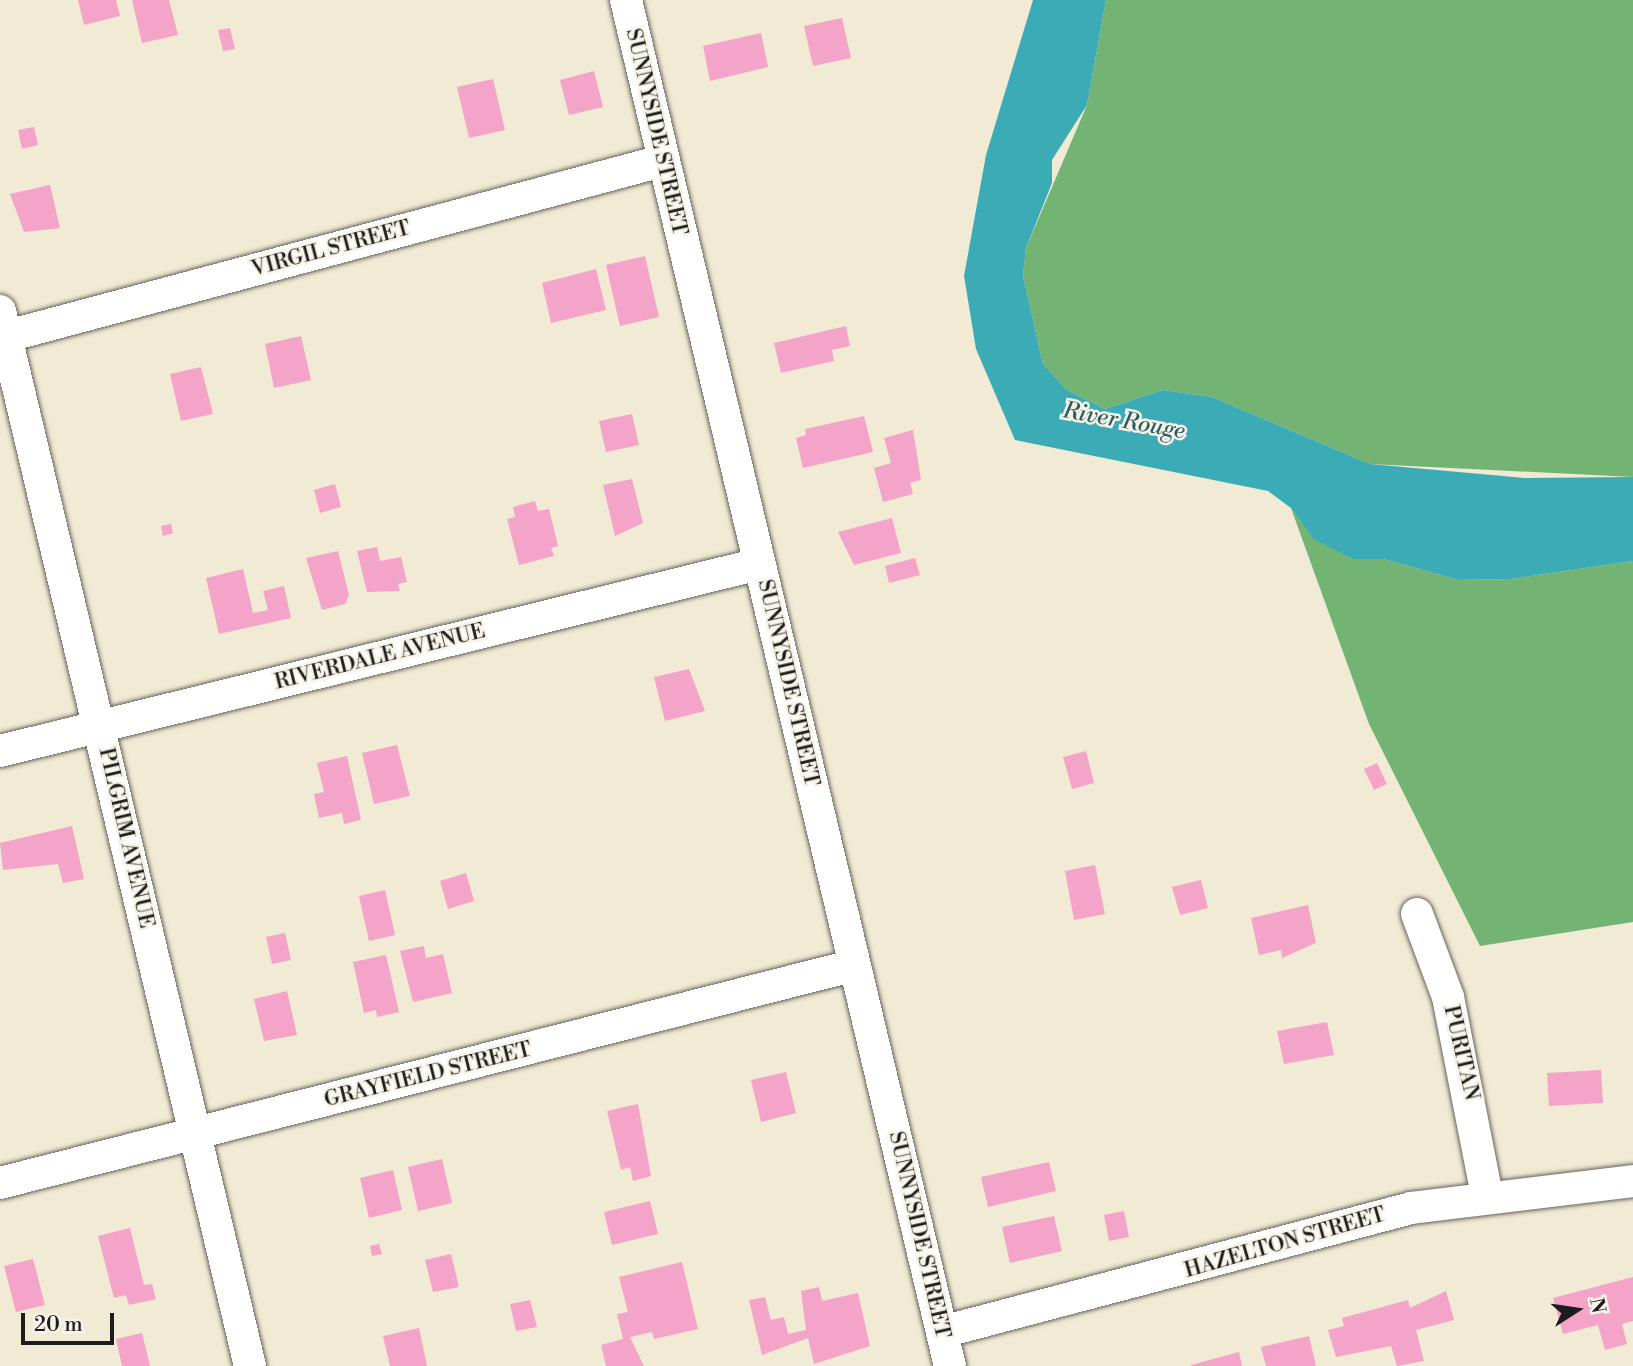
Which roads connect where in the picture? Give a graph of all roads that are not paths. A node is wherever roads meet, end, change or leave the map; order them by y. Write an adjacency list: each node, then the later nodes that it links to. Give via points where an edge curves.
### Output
1 (625, 0): 2 (street, SUNNYSIDE STREET)
2 (662, 160): 3 (street, VIRGIL STREET); 4 (street, SUNNYSIDE STREET)
3 (2, 329): 5 (street, PILGRIM AVENUE)
4 (759, 564): 5 (street, RIVERDALE AVENUE); 8 (street, SUNNYSIDE STREET)
5 (99, 726): 6 (street, RIVERDALE AVENUE); 9 (street, PILGRIM AVENUE)
6 (0, 751)
7 (1417, 914): 12 (street, PURITAN, via 1448,997)
8 (855, 965): 9 (street, GRAYFIELD STREET); 13 (street, SUNNYSIDE STREET)
9 (196, 1134): 11 (street, GRAYFIELD STREET); 14 (street, PILGRIM AVENUE)
10 (1633, 1181): 12 (street, HAZELTON STREET)
11 (0, 1183)
12 (1488, 1195): 13 (street, HAZELTON STREET, via 1411,1208)
13 (942, 1332): 15 (street, SUNNYSIDE STREET)
14 (250, 1366)
15 (950, 1366)

